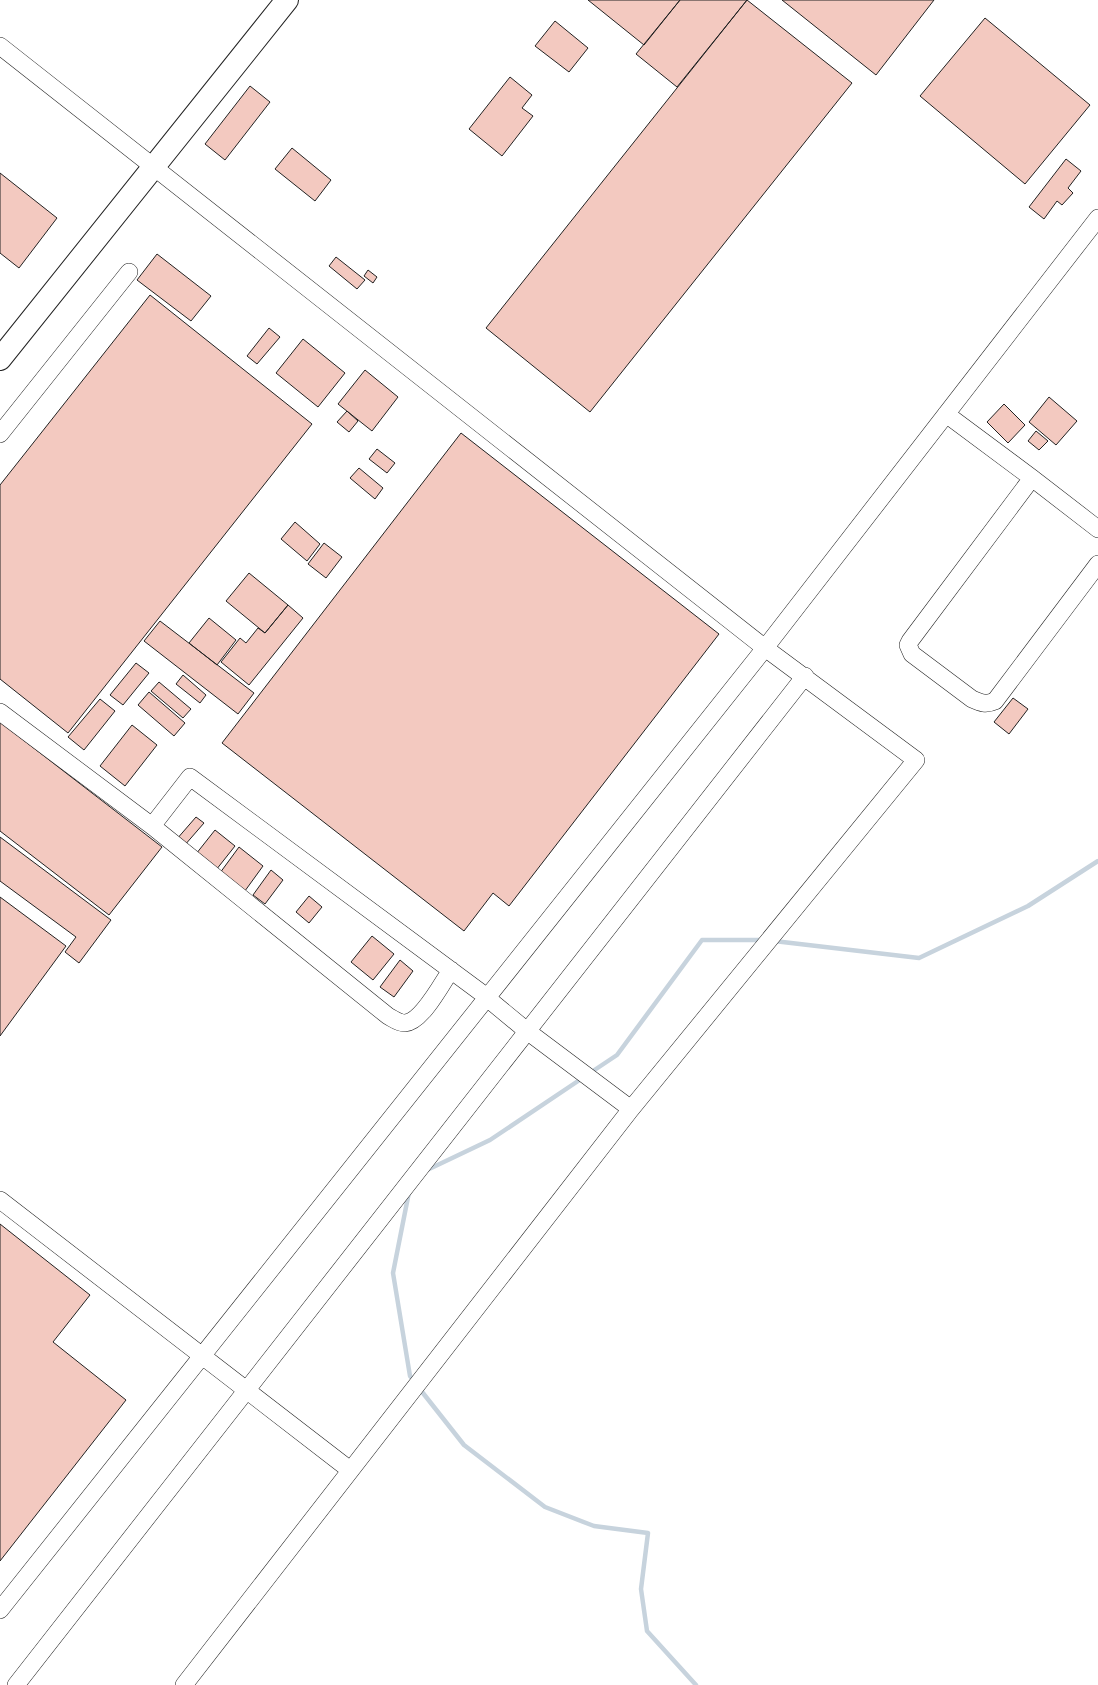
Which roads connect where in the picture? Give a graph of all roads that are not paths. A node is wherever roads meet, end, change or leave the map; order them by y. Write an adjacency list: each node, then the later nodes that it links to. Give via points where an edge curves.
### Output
1 (287, 0): 3 (main road)
2 (0, 46): 3 (street)
3 (155, 167): 6 (main road); 12 (street)
4 (1098, 218): 7 (street)
5 (129, 272): 8 (street)
6 (0, 360)
7 (946, 414): 9 (street); 12 (street)
8 (0, 434)
9 (1032, 478): 10 (street); 11 (street, via 910,641 908,645 912,654 972,699 988,704 995,702)
10 (1098, 529)
11 (1098, 564)
12 (765, 648): 13 (street); 17 (street)
13 (804, 676): 18 (street); 19 (street, via 916,760)
14 (0, 712): 15 (street)
15 (152, 826): 16 (street, via 190,777); 16 (street, via 399,1023 409,1022 423,1011)
16 (451, 970): 17 (street)
17 (487, 998): 18 (street); 21 (street)
18 (526, 1031): 19 (street); 22 (street)
19 (631, 1109): 23 (street)
20 (0, 1200): 21 (street)
21 (202, 1356): 22 (street); 24 (street)
22 (246, 1389): 23 (street); 25 (street)
23 (350, 1470): 26 (street)
24 (0, 1610)
25 (16, 1685)
26 (184, 1685)

